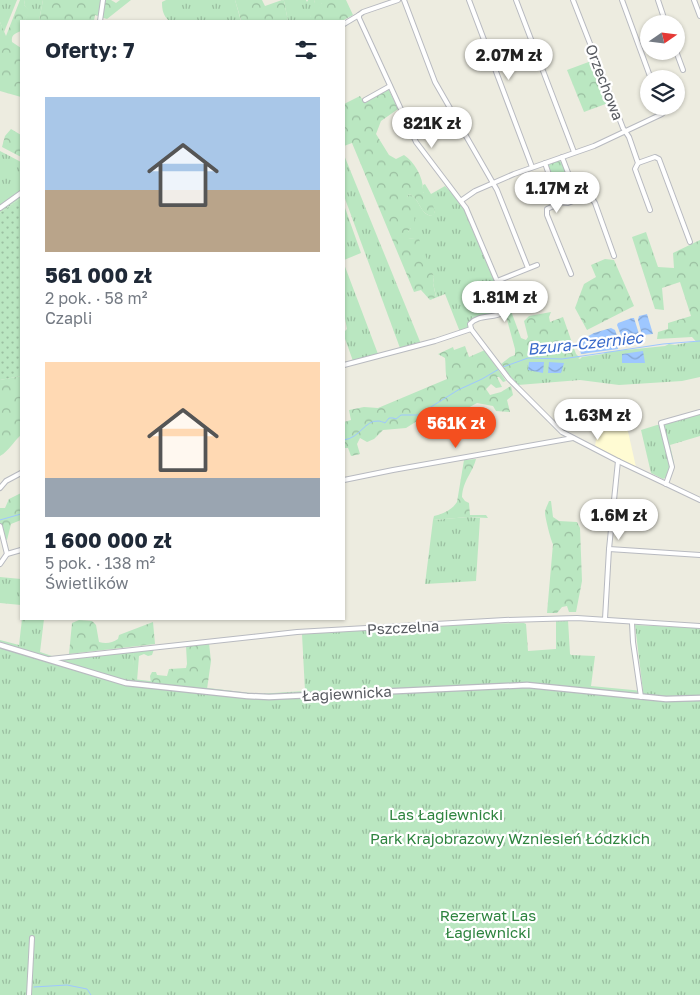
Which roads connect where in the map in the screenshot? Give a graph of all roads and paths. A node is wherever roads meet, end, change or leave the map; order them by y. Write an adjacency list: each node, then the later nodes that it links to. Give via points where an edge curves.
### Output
1 (103, 0): 13 (street)
2 (398, 0): 12 (street)
3 (404, 0): 27 (street, via 439,91)
4 (469, 0): 26 (street)
5 (516, 0): 22 (street)
6 (574, 0): 21 (street, Orzechowa)
7 (622, 0): 16 (street)
8 (658, 0): 10 (street)
9 (694, 0): 11 (street)
10 (663, 15)
11 (700, 16)
12 (359, 17): 14 (street); 18 (street)
13 (100, 20)
14 (345, 24)
15 (679, 60): 17 (street)
16 (648, 70)
17 (683, 70)
18 (390, 86): 19 (street); 30 (street, via 416,142)
19 (365, 100)
20 (660, 115): 21 (street)
21 (625, 131): 22 (street); 25 (street, Orzechowa)
22 (574, 152): 23 (street)
23 (562, 157): 24 (street); 29 (street, via 573,188)
24 (545, 163): 26 (street); 31 (street)
25 (638, 163): 33 (street, Orzechowa, via 635,169); 34 (street, via 654,157 658,159)
26 (532, 168): 27 (street)
27 (494, 184): 30 (street); 37 (street)
28 (20, 194): 32 (street)
29 (586, 196): 31 (street, via 568,203); 35 (street, via 595,203)
30 (462, 200): 39 (street)
31 (558, 202): 38 (street, via 546,211)
32 (0, 208)
33 (650, 210)
34 (690, 242)
35 (614, 256)
36 (537, 265): 37 (street)
37 (528, 268): 39 (street)
38 (571, 274)
39 (497, 281): 40 (street, via 504,304 503,314 476,319 470,324)
40 (471, 329): 41 (street, via 445,339); 43 (street, via 498,366)
41 (345, 365)
42 (700, 412): 49 (street, via 661,422 672,467)
43 (562, 432): 44 (street); 45 (street)
44 (573, 438): 45 (street); 46 (street)
45 (560, 440): 48 (street)
46 (618, 461): 49 (street); 53 (street)
47 (20, 474): 50 (street)
48 (345, 480)
49 (666, 484): 51 (street)
50 (0, 488)
51 (700, 500)
52 (0, 526): 55 (street)
53 (609, 549): 56 (street); 58 (street)
54 (20, 550): 55 (street)
55 (7, 554): 57 (street)
56 (700, 554)
57 (0, 564)
58 (604, 619): 59 (street, Pszczelna); 62 (street, Pszczelna, via 505,620 297,632)
59 (632, 623): 60 (street, Pszczelna); 63 (street)
60 (700, 626)
61 (0, 645): 62 (street, Łagiewnicka)
62 (48, 660): 63 (street, Łagiewnicka, via 126,683 255,697 527,685)
63 (641, 696): 64 (street, Łagiewnicka)
64 (700, 698)
65 (32, 938): 66 (street)
66 (29, 995)

